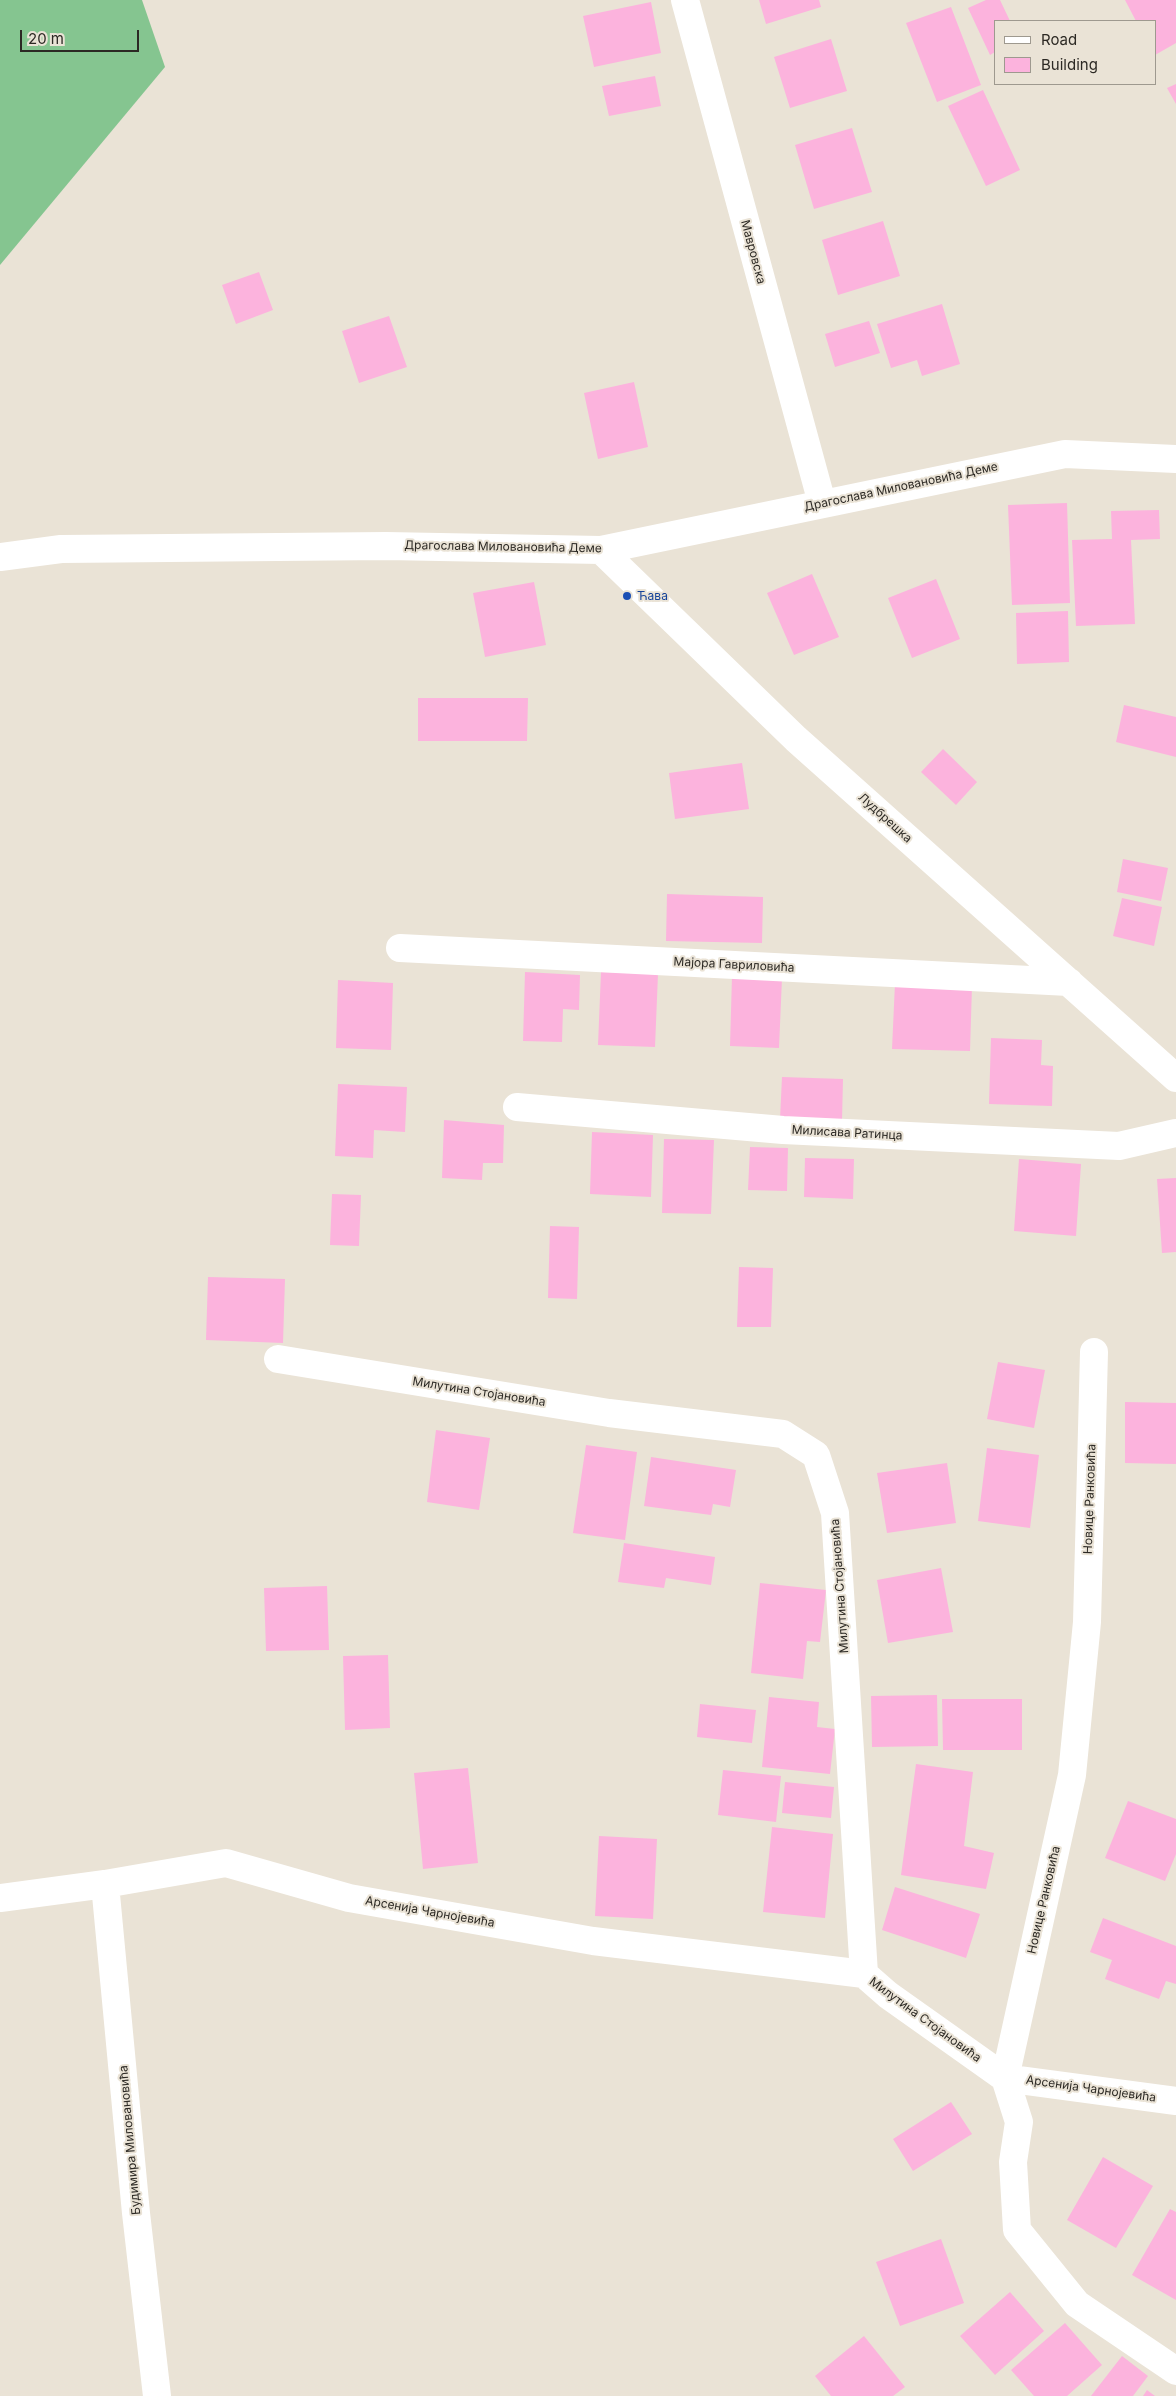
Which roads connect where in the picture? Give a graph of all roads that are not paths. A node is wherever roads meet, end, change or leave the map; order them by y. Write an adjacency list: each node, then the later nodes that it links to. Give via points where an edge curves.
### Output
1 (685, 0): 3 (street, Мавровска)
2 (1176, 459): 3 (street, Драгослава Миловановића Деме, via 1065,454)
3 (822, 503): 4 (street, Драгослава Миловановића Деме)
4 (601, 550): 5 (street, Драгослава Миловановића Деме, via 357,546 61,550); 7 (street, Лудбрешка, via 796,739)
5 (0, 557)
6 (400, 948): 7 (street, Мајора Гавриловића)
7 (1069, 982): 8 (street, Лудбрешка)
8 (1176, 1078)
9 (517, 1107): 10 (street, Милисава Ратинца, via 783,1130 1119,1146)
10 (1176, 1133)
11 (1094, 1352): 16 (street, Новице Ранковића, via 1087,1622 1072,1775)
12 (278, 1358): 15 (street, Милутина Стојановића, via 609,1413 783,1434 816,1455 835,1512)
13 (106, 1884): 14 (street, Арсенија Чарнојевића); 15 (street, Арсенија Чарнојевића, via 226,1863 349,1898 593,1942); 19 (street, Будимира Миловановића, via 136,2213)
14 (0, 1898)
15 (864, 1974): 16 (street, Милутина Стојановића, via 888,1995)
16 (1005, 2078): 17 (street, Арсенија Чарнојевића); 18 (street, via 1020,2122 1013,2162 1017,2230 1077,2304)
17 (1176, 2101)
18 (1176, 2371)
19 (157, 2396)

